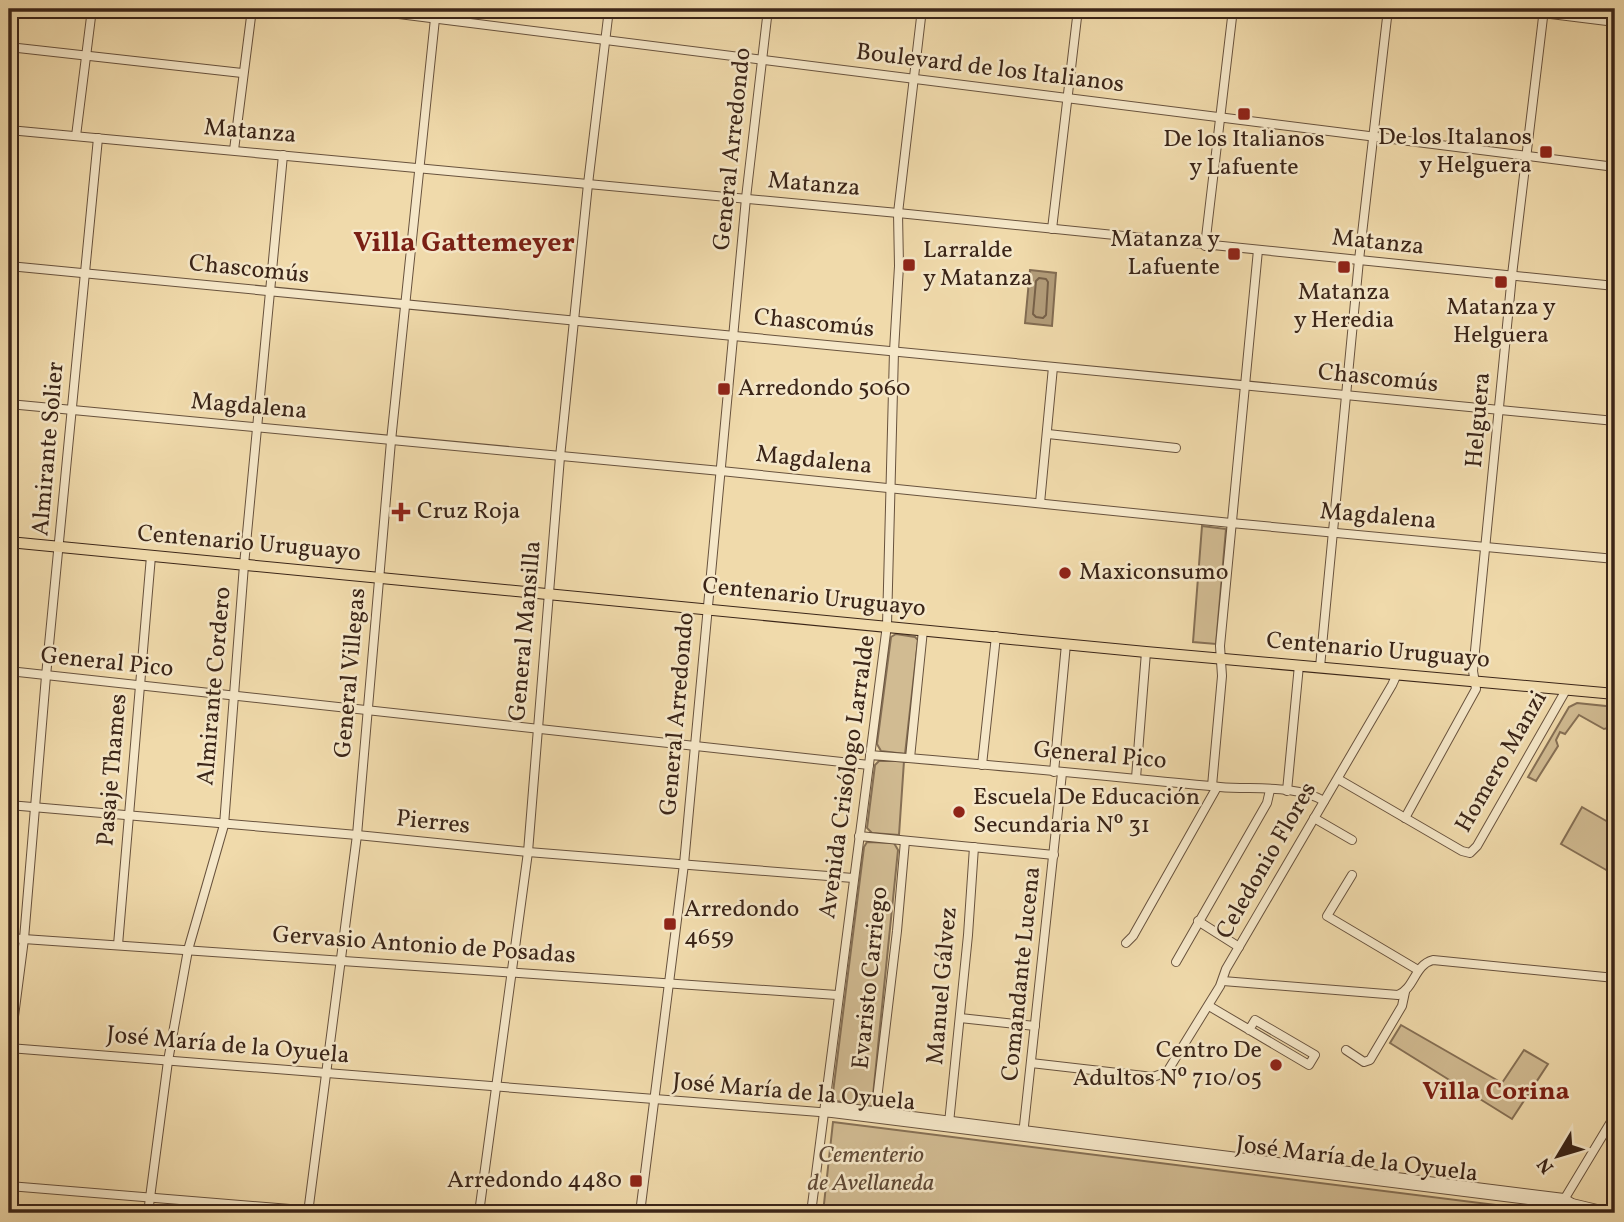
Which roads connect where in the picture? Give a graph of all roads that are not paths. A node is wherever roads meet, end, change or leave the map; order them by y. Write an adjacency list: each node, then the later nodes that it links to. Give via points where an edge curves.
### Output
1 (92, 9): 17 (street)
2 (251, 9): 19 (street)
3 (359, 9): 13 (street, Boulevard de los Italianos)
4 (436, 9): 13 (street, General Villegas)
5 (609, 9): 15 (street, General Mansilla)
6 (768, 9): 18 (street, General Arredondo)
7 (922, 9): 20 (street, Avenida Crisólogo Larralde)
8 (1078, 9): 21 (street)
9 (1234, 9): 22 (street)
10 (1388, 9): 25 (street)
11 (1511, 9): 12 (street)
12 (1544, 11): 14 (street); 29 (street, Helguera)
13 (435, 19): 15 (street, Boulevard de los Italianos); 31 (street, General Villegas)
14 (1615, 22)
15 (605, 40): 18 (street, Boulevard de los Italianos); 32 (street, General Mansilla)
16 (9, 47): 17 (street)
17 (86, 56): 19 (street); 24 (street)
18 (762, 60): 20 (street, Boulevard de los Italianos); 33 (street, General Arredondo)
19 (242, 73): 27 (street)
20 (913, 79): 21 (street, Boulevard de los Italianos); 34 (street, Avenida Crisólogo Larralde)
21 (1069, 99): 22 (street, Boulevard de los Italianos); 35 (street)
22 (1221, 117): 25 (street, Boulevard de los Italianos); 36 (street)
23 (9, 130): 24 (street, Matanza)
24 (76, 136): 26 (street, Matanza)
25 (1374, 137): 29 (street, Boulevard de los Italianos); 38 (street)
26 (98, 138): 27 (street, Matanza); 40 (street, Almirante Solier)
27 (234, 150): 28 (street, Matanza)
28 (283, 155): 31 (street, Matanza); 43 (street, Almirante Cordero)
29 (1526, 156): 30 (street, Boulevard de los Italianos); 41 (street, Helguera)
30 (1615, 167)
31 (418, 168): 32 (street, Matanza); 44 (street, General Villegas)
32 (587, 184): 33 (street, Matanza); 45 (street, General Mansilla)
33 (746, 198): 34 (street, Matanza); 46 (street, General Arredondo)
34 (898, 213): 35 (street, Matanza); 47 (street, Avenida Crisólogo Larralde)
35 (1052, 229): 36 (street, Matanza)
36 (1205, 246): 37 (street, Matanza)
37 (1258, 250): 38 (street, Matanza); 49 (street)
38 (1359, 260): 41 (street, Matanza); 50 (street)
39 (9, 266): 40 (street, Chascomús)
40 (83, 273): 43 (street, Chascomús); 52 (street, Almirante Solier)
41 (1512, 275): 42 (street, Matanza); 53 (street, Helguera)
42 (1615, 286)
43 (270, 293): 44 (street, Chascomús); 55 (street, Almirante Cordero)
44 (405, 303): 45 (street, Chascomús); 57 (street, General Villegas)
45 (575, 319): 46 (street, Chascomús); 59 (street, General Mansilla)
46 (733, 335): 47 (street, Chascomús); 60 (street, General Arredondo)
47 (894, 351): 48 (street, Chascomús); 61 (street, Avenida Crisólogo Larralde)
48 (1053, 367): 49 (street, Chascomús); 56 (street)
49 (1245, 386): 50 (street, Chascomús); 63 (street)
50 (1346, 394): 53 (street, Chascomús); 64 (street)
51 (9, 404): 52 (street, Magdalena)
52 (72, 410): 55 (street, Magdalena); 67 (street, Almirante Solier)
53 (1499, 410): 54 (street, Chascomús); 66 (street, Helguera)
54 (1615, 421)
55 (257, 427): 57 (street, Magdalena); 70 (street, Almirante Cordero)
56 (1048, 434): 58 (street); 62 (street)
57 (391, 441): 59 (street, Magdalena); 71 (street, General Villegas)
58 (1176, 448)
59 (560, 457): 60 (street, Magdalena); 72 (street, General Mansilla)
60 (721, 471): 61 (street, Magdalena); 73 (street, General Arredondo)
61 (891, 488): 62 (street, Magdalena); 74 (street, Avenida Crisólogo Larralde)
62 (1040, 503): 63 (street, Magdalena)
63 (1231, 523): 64 (street, Magdalena); 79 (street)
64 (1332, 532): 66 (street, Magdalena); 81 (street)
65 (9, 542): 67 (main road, Centenario Uruguayo)
66 (1487, 546): 69 (street, Magdalena); 85 (street, Helguera, via 1473,671)
67 (59, 547): 68 (main road, Centenario Uruguayo); 84 (street, Almirante Solier)
68 (151, 556): 70 (main road, Centenario Uruguayo); 86 (street, Pasaje Thames)
69 (1615, 559)
70 (244, 565): 71 (main road, Centenario Uruguayo); 89 (street, Almirante Cordero)
71 (378, 578): 72 (main road, Centenario Uruguayo); 90 (street, General Villegas)
72 (549, 593): 73 (main road, Centenario Uruguayo); 91 (street, General Mansilla)
73 (707, 608): 74 (main road, Centenario Uruguayo); 92 (street, General Arredondo)
74 (887, 625): 75 (main road, Centenario Uruguayo); 94 (street, Avenida Crisólogo Larralde)
75 (923, 629): 76 (main road, Centenario Uruguayo); 93 (street)
76 (996, 636): 77 (main road, Centenario Uruguayo); 95 (street)
77 (1066, 643): 78 (main road, Centenario Uruguayo); 96 (street, Comandante Lucena)
78 (1146, 652): 79 (main road, Centenario Uruguayo); 97 (street)
79 (1221, 657): 80 (main road, Centenario Uruguayo); 99 (street)
80 (1299, 665): 81 (main road, Centenario Uruguayo); 101 (street)
81 (1320, 667): 83 (main road, Centenario Uruguayo)
82 (9, 671): 84 (street, General Pico)
83 (1397, 674): 85 (main road, Centenario Uruguayo); 98 (street, Celedonio Flores)
84 (46, 676): 86 (street, General Pico); 104 (street, Almirante Solier)
85 (1476, 682): 87 (main road, Centenario Uruguayo); 107 (street, Helguera, via 1475,695)
86 (141, 686): 89 (street, General Pico); 105 (street, Pasaje Thames)
87 (1566, 690): 88 (main road, Centenario Uruguayo); 107 (street, Homero Manzi, via 1470,853)
88 (1615, 694)
89 (234, 696): 90 (street, General Pico); 108 (street, Almirante Cordero)
90 (368, 711): 91 (street, General Pico); 109 (street, General Villegas)
91 (538, 729): 92 (street, General Pico); 114 (street, General Mansilla)
92 (695, 746): 94 (street, General Pico); 116 (street, General Arredondo)
93 (910, 758): 94 (street, General Pico); 95 (street, General Pico)
94 (870, 760): 110 (street, Avenida Crisólogo Larralde)
95 (982, 765): 96 (street, General Pico)
96 (1058, 772): 97 (street, General Pico); 115 (street, Comandante Lucena)
97 (1136, 778): 99 (street, General Pico)
98 (1338, 779): 102 (street, Celedonio Flores); 107 (street)
99 (1215, 786): 100 (street, General Pico); 122 (street)
100 (1270, 790): 101 (street, General Pico); 119 (street, via 1267,803)
101 (1287, 790): 102 (street, General Pico, via 1313,794)
102 (1324, 801): 106 (street, Celedonio Flores)
103 (9, 805): 104 (street, Pierres)
104 (36, 808): 105 (street, Pierres); 121 (street, Almirante Solier)
105 (128, 816): 108 (street, Pierres); 123 (street, Pasaje Thames)
106 (1314, 818): 111 (street); 124 (street, Celedonio Flores)
107 (1405, 818)
108 (224, 825): 109 (street, Pierres); 125 (street, Almirante Cordero)
109 (357, 835): 114 (street, Pierres); 126 (street, General Villegas)
110 (859, 836): 112 (street); 118 (street, Avenida Crisólogo Larralde)
111 (1352, 840)
112 (905, 841): 113 (street); 148 (street, Evaristo Carriego)
113 (974, 847): 115 (street); 136 (street, Manuel Gálvez)
114 (528, 852): 116 (street, Pierres); 129 (street, General Mansilla)
115 (1054, 855): 137 (street, Comandante Lucena)
116 (684, 864): 118 (street, Pierres); 132 (street, General Arredondo)
117 (1352, 876): 128 (street, via 1327,916)
118 (853, 878): 134 (street, Avenida Crisólogo Larralde)
119 (1198, 921): 124 (street); 127 (street)
120 (9, 937): 121 (street, Gervasio Antonio de Posadas)
121 (24, 939): 123 (street, Gervasio Antonio de Posadas); 139 (street, Almirante Solier)
122 (1126, 943)
123 (118, 945): 125 (street, Gervasio Antonio de Posadas)
124 (1239, 947): 131 (street, Celedonio Flores)
125 (188, 950): 126 (street, Gervasio Antonio de Posadas); 142 (street, Almirante Cordero)
126 (341, 960): 129 (street, Gervasio Antonio de Posadas); 144 (street, General Villegas)
127 (1176, 962)
128 (1418, 970): 130 (street, via 1433,960); 133 (street)
129 (511, 971): 132 (street, Gervasio Antonio de Posadas); 145 (street, General Mansilla)
130 (1615, 978)
131 (1223, 981): 133 (street, via 1392,996); 135 (street, Celedonio Flores)
132 (670, 983): 134 (street, Gervasio Antonio de Posadas); 146 (street, General Arredondo)
133 (1405, 992): 140 (street, via 1402,1006 1370,1060 1364,1062)
134 (837, 995): 147 (street, Avenida Crisólogo Larralde)
135 (1209, 1006): 138 (street); 143 (street, Celedonio Flores, via 1162,1076)
136 (960, 1018): 137 (street); 150 (street, Manuel Gálvez)
137 (1035, 1026): 143 (street, Comandante Lucena)
138 (1250, 1030): 138 (street, via 1309,1065 1315,1055 1255,1020)
139 (9, 1048): 141 (street, Almirante Solier); 142 (street, José María de la Oyuela)
140 (1346, 1050)
141 (9, 1055)
142 (168, 1061): 144 (street, José María de la Oyuela); 153 (street, Almirante Cordero)
143 (1031, 1063): 151 (street, Comandante Lucena)
144 (326, 1074): 145 (street, José María de la Oyuela); 155 (street, General Villegas)
145 (495, 1086): 146 (street, José María de la Oyuela); 158 (street, General Mansilla)
146 (654, 1099): 147 (street, José María de la Oyuela); 159 (street, General Arredondo)
147 (824, 1109): 148 (street, José María de la Oyuela); 160 (street, Avenida Crisólogo Larralde)
148 (876, 1115): 150 (street, José María de la Oyuela)
149 (1615, 1115): 154 (street)
150 (949, 1124): 151 (street, José María de la Oyuela)
151 (1023, 1134): 154 (street, José María de la Oyuela)
152 (9, 1186): 153 (street)
153 (150, 1198): 155 (street); 156 (street, Almirante Cordero)
154 (1565, 1202): 161 (street); 162 (street, José María de la Oyuela)
155 (308, 1212): 157 (street)
156 (148, 1213)
157 (338, 1213)
158 (479, 1213)
159 (640, 1213)
160 (811, 1213)
161 (1556, 1213)
162 (1614, 1213)

